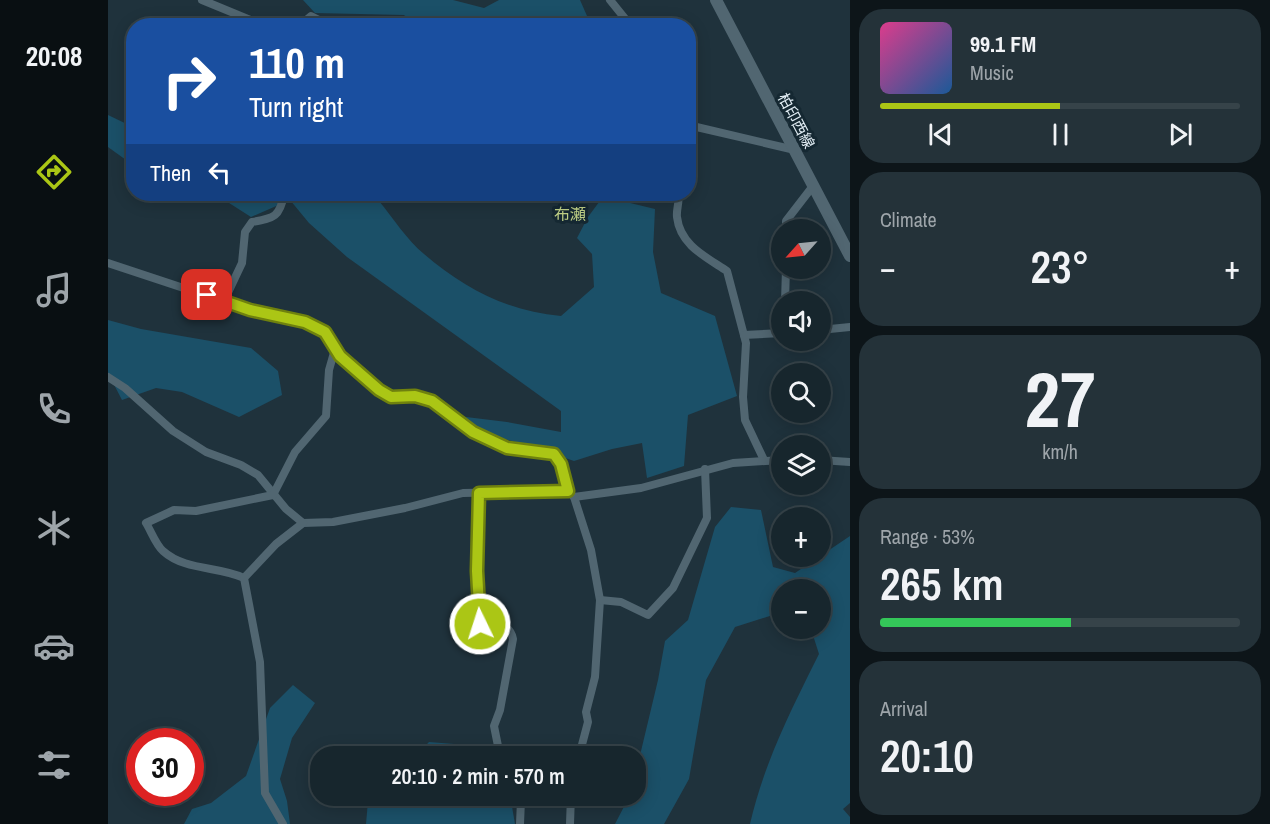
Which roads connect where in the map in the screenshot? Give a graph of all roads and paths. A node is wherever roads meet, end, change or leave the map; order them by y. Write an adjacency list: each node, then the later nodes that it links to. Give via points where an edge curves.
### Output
1 (202, 0): 4 (street)
2 (610, 0): 5 (street)
3 (716, 0): 7 (main road, 柏印西線)
4 (246, 18)
5 (625, 18)
6 (696, 127): 7 (street)
7 (795, 150): 8 (main road, 柏印西線)
8 (813, 186): 11 (street); 12 (main road, 柏印西線)
9 (283, 201): 14 (street, via 282,209 272,218 252,222 245,232 242,263)
10 (678, 201): 18 (street, via 677,217 683,236 692,248 727,270)
11 (788, 219)
12 (850, 256)
13 (108, 263): 14 (street)
14 (224, 301): 19 (street, via 305,322 325,332)
15 (850, 327): 16 (street)
16 (831, 329)
17 (771, 334): 18 (street)
18 (744, 335): 21 (street, via 745,420)
19 (335, 349): 27 (street, via 391,397 415,396 432,401 473,432 507,448 554,454); 28 (street, via 329,370 326,416 295,452)
20 (108, 377): 28 (street, via 173,431 206,452 258,475)
21 (764, 460): 22 (street); 25 (street)
22 (771, 460)
23 (831, 461): 24 (street)
24 (850, 462)
25 (705, 469): 27 (street, via 641,488); 31 (street, via 707,518 673,588 648,615 621,602)
26 (479, 493): 27 (street); 29 (street, via 448,495 333,522); 32 (street, via 480,624 506,626 513,639 494,726)
27 (571, 494): 31 (street, via 591,550)
28 (273, 495): 29 (street); 30 (street, via 196,511 174,510 147,523 162,551 183,563 229,571)
29 (303, 523): 30 (street, via 276,544)
30 (244, 578): 36 (street, via 260,662 266,793)
31 (600, 600): 33 (street, via 595,677)
32 (498, 746)
33 (582, 746)
34 (521, 806): 37 (street)
35 (571, 806): 38 (street)
36 (283, 824)
37 (520, 824)
38 (570, 824)

